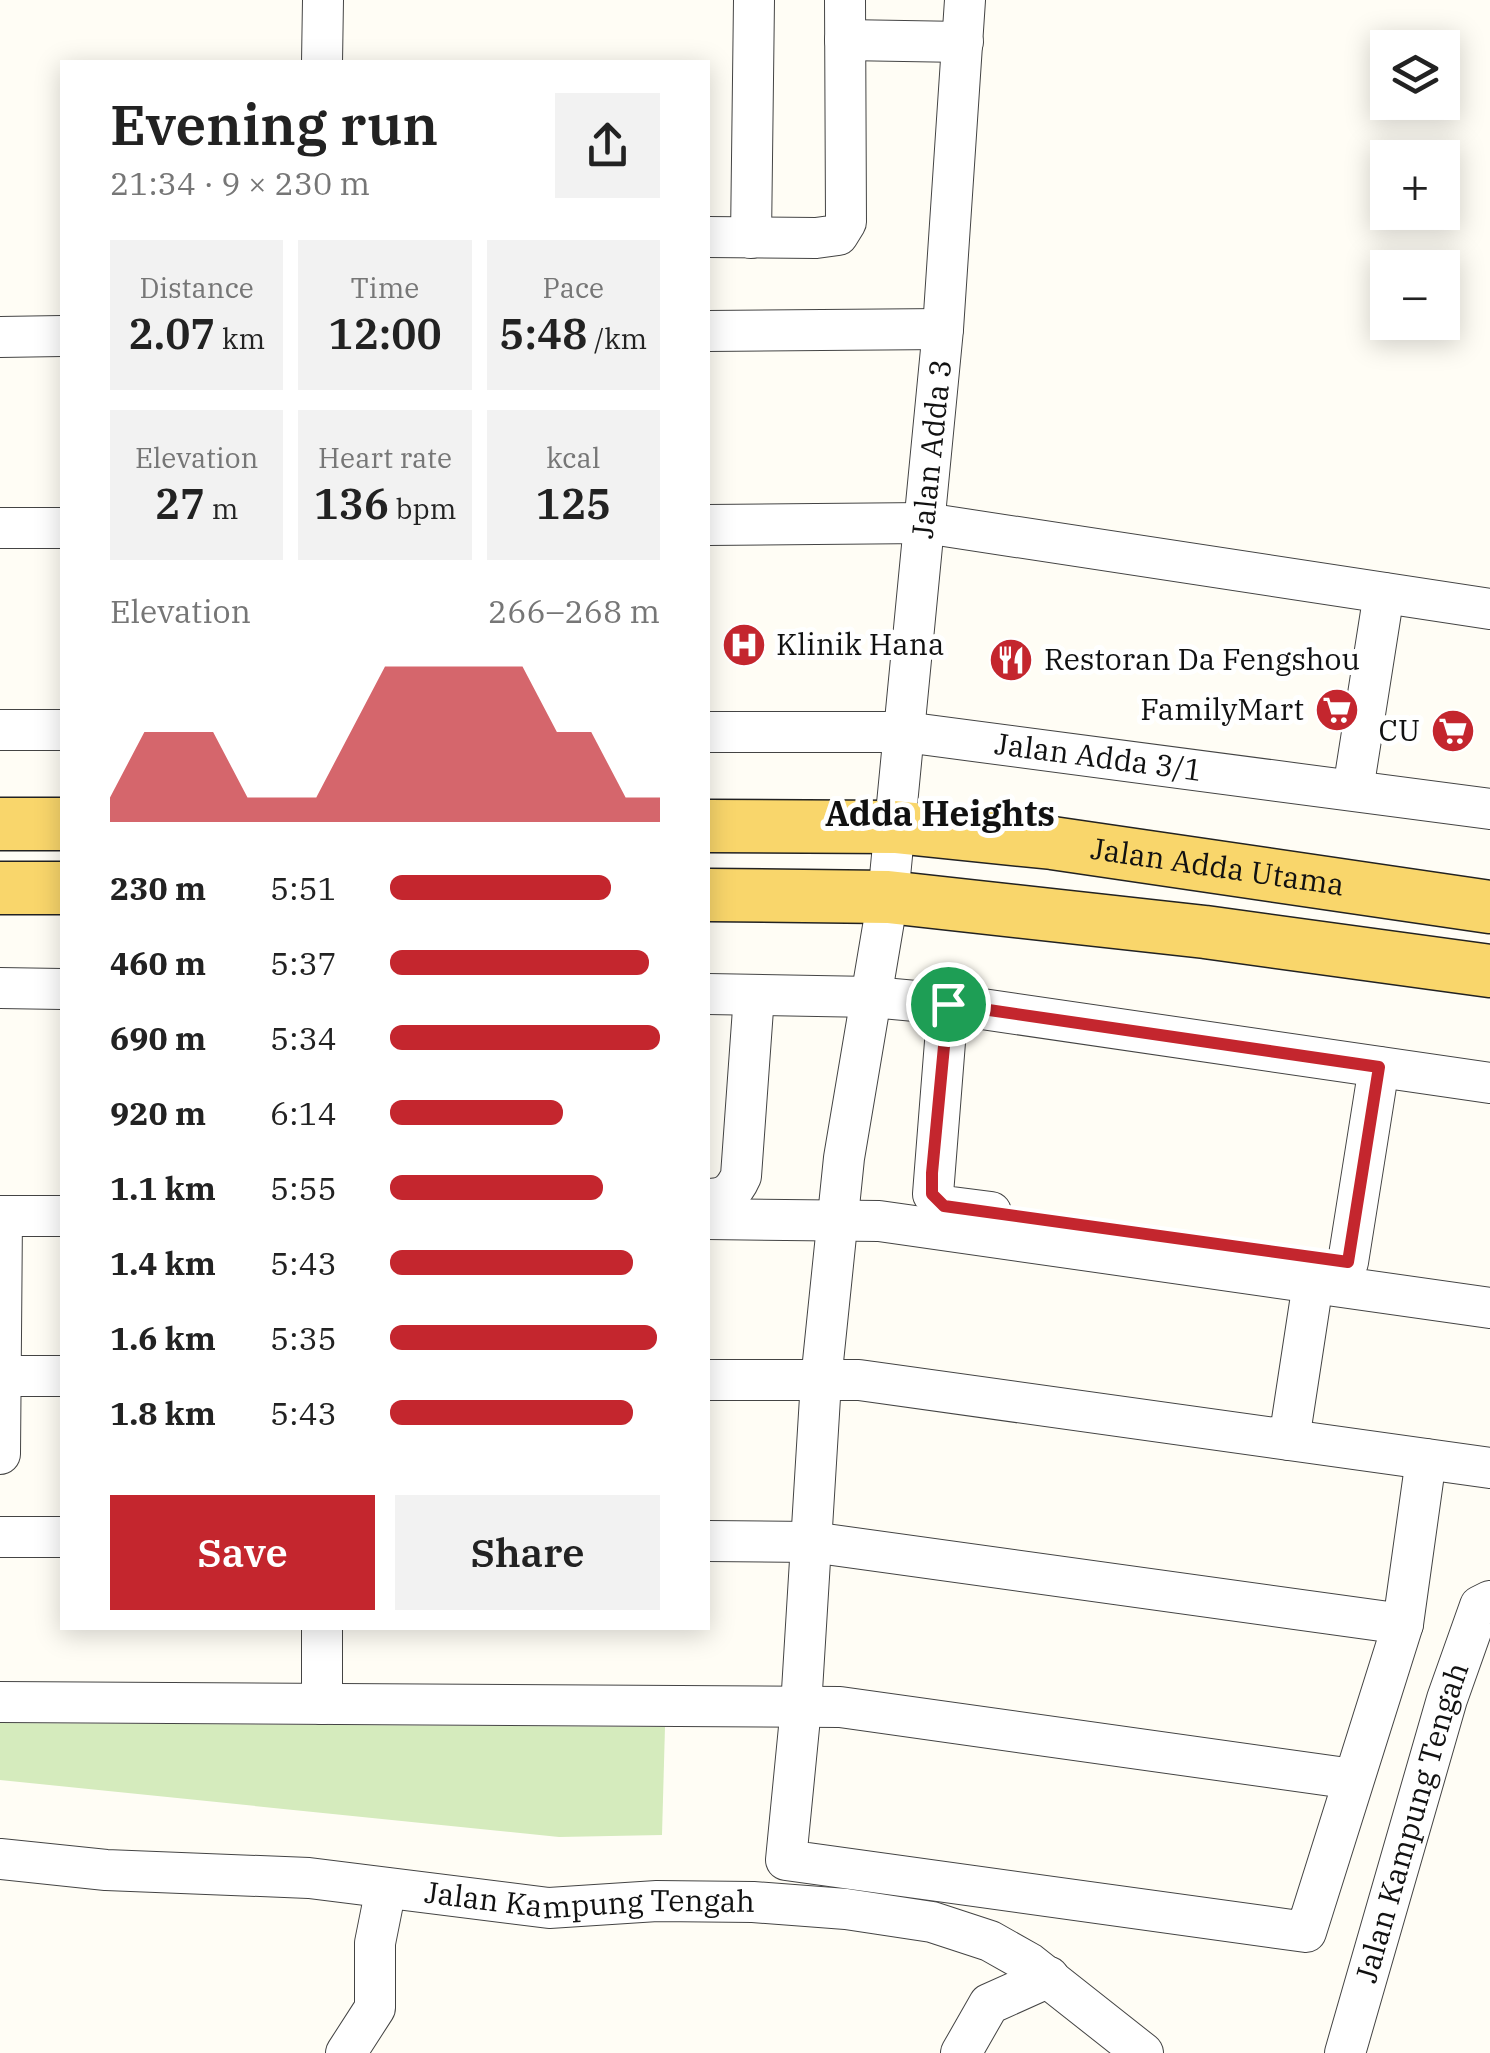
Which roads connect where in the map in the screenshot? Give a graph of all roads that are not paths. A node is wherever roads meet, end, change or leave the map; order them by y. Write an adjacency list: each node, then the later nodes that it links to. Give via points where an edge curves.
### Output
1 (323, 0): 7 (street)
2 (754, 0): 9 (street)
3 (845, 0): 5 (street)
4 (966, 0): 6 (street, Jalan Adda 3)
5 (845, 40): 6 (street); 9 (street, via 846,222 838,235)
6 (963, 42): 10 (street, Jalan Adda 3)
7 (322, 60)
8 (710, 237): 9 (street)
9 (751, 238)
10 (943, 329): 11 (street); 14 (street, Jalan Adda 3)
11 (710, 331)
12 (60, 336): 13 (street)
13 (0, 337)
14 (924, 524): 15 (street); 18 (street); 23 (street, Jalan Adda 3)
15 (710, 526)
16 (0, 528): 17 (street)
17 (60, 528)
18 (1384, 593): 19 (street); 24 (street)
19 (1490, 610)
20 (0, 730): 21 (street)
21 (60, 730)
22 (710, 732): 23 (street, Jalan Adda 3/1)
23 (904, 732): 24 (street, Jalan Adda 3/1); 29 (street, Jalan Adda 3)
24 (1354, 790): 25 (street, Jalan Adda 3/1)
25 (1490, 809)
26 (0, 824): 27 (main road)
27 (60, 824)
28 (710, 826): 29 (main road, Jalan Adda Utama)
29 (895, 827): 33 (street, Jalan Adda 3); 34 (main road, Jalan Adda Utama, via 1052,843)
30 (0, 888): 31 (main road)
31 (60, 888)
32 (710, 895): 33 (main road)
33 (888, 897): 35 (main road); 40 (street, Jalan Adda 3)
34 (1490, 907)
35 (1490, 971)
36 (0, 988): 37 (street)
37 (60, 989)
38 (710, 994): 39 (street)
39 (754, 995): 40 (street); 46 (street, via 741,1176 734,1191)
40 (872, 998): 41 (street); 49 (street, Jalan Adda 3)
41 (948, 1004): 42 (street); 50 (street, via 932,1173 932,1194 944,1206)
42 (1379, 1067): 43 (street); 50 (street)
43 (1490, 1083)
44 (0, 1195): 45 (street)
45 (60, 1195)
46 (710, 1198)
47 (60, 1216): 54 (street, via 2,1216)
48 (710, 1219): 49 (street)
49 (838, 1220): 52 (street); 57 (street, Jalan Adda 3)
50 (1348, 1262): 51 (street)
51 (1490, 1282)
52 (1313, 1283): 53 (street); 58 (street)
53 (1490, 1308)
54 (0, 1376): 55 (street); 59 (street)
55 (60, 1376)
56 (710, 1380): 57 (street)
57 (821, 1380): 58 (street); 65 (street, Jalan Adda 3)
58 (1289, 1440): 60 (street)
59 (0, 1454)
60 (1426, 1458): 61 (street); 67 (street)
61 (1490, 1468)
62 (0, 1537): 63 (street)
63 (60, 1538)
64 (710, 1541): 65 (street)
65 (811, 1542): 67 (street); 71 (street, Jalan Adda 3)
66 (1490, 1601): 79 (street, Jalan Kampung Tengah, via 1480,1606 1447,1699)
67 (1403, 1624): 72 (street)
68 (322, 1630): 70 (street)
69 (0, 1702): 70 (street)
70 (322, 1704): 71 (street)
71 (801, 1707): 72 (street, via 840,1707); 72 (street, Jalan Adda 3, via 786,1860 1306,1932)
72 (1353, 1779)
73 (0, 1859): 74 (street, Jalan Kampung Tengah)
74 (386, 1888): 75 (street, Jalan Kampung Tengah, via 550,1908 656,1901 846,1910 932,1922 990,1941); 77 (street, via 375,1942 375,2008)
75 (1048, 1977): 76 (street, Jalan Kampung Tengah); 78 (street, via 989,2004)
76 (1123, 2049)
77 (346, 2053)
78 (961, 2053)
79 (1345, 2053)

